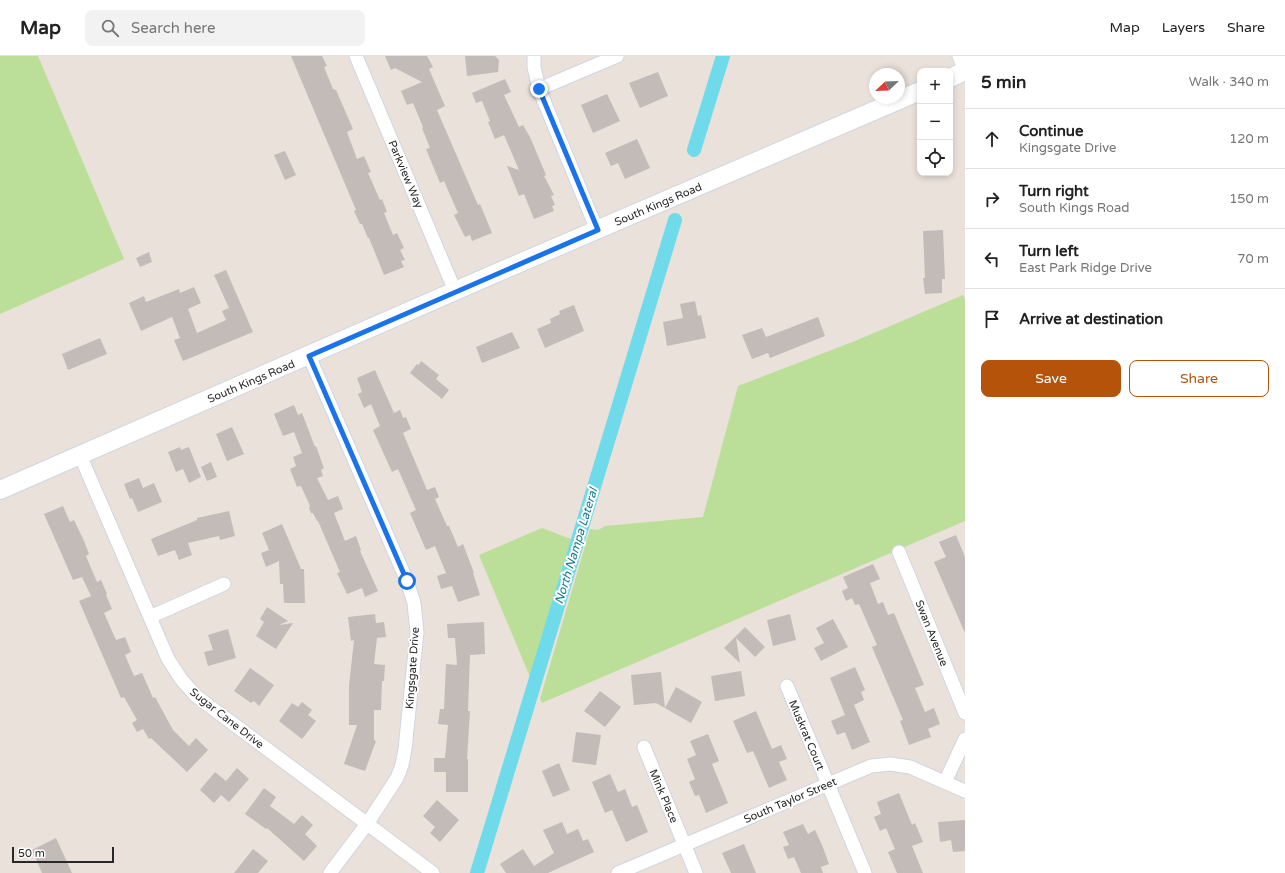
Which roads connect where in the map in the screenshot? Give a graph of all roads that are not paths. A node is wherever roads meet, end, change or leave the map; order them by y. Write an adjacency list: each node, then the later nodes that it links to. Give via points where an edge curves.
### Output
1 (356, 56): 10 (street, Parkview Way)
2 (534, 56): 7 (street)
3 (617, 56): 7 (street)
4 (959, 56): 5 (street)
5 (965, 71): 6 (main road)
6 (953, 77)
7 (539, 89): 9 (street)
8 (917, 92): 9 (main road, South Kings Road)
9 (598, 230): 10 (main road, South Kings Road)
10 (455, 291): 11 (main road, South Kings Road)
11 (309, 356): 12 (main road, South Kings Road); 24 (street, Kingsgate Drive, via 414,603 416,632 402,765 397,778)
12 (80, 455): 13 (main road, South Kings Road); 16 (street, Sugar Cane Drive)
13 (0, 490)
14 (899, 552): 18 (street, Swan Avenue)
15 (224, 584): 16 (street)
16 (150, 616): 24 (street, Sugar Cane Drive, via 168,659 196,696)
17 (786, 686): 22 (street, Muskrat Court)
18 (965, 713)
19 (965, 739): 21 (street)
20 (644, 747): 25 (street, Mink Place)
21 (945, 782): 22 (street, South Taylor Street, via 910,767 890,764 871,766); 23 (street, South Taylor Street)
22 (828, 784): 25 (street, South Taylor Street); 30 (street, Muskrat Court)
23 (965, 791)
24 (367, 824): 26 (street, Kingsgate Drive); 27 (street, Sugar Cane Drive)
25 (684, 845): 28 (street, South Taylor Street); 29 (street, Mink Place)
26 (330, 873)
27 (433, 873)
28 (618, 873)
29 (696, 873)
30 (864, 873)

